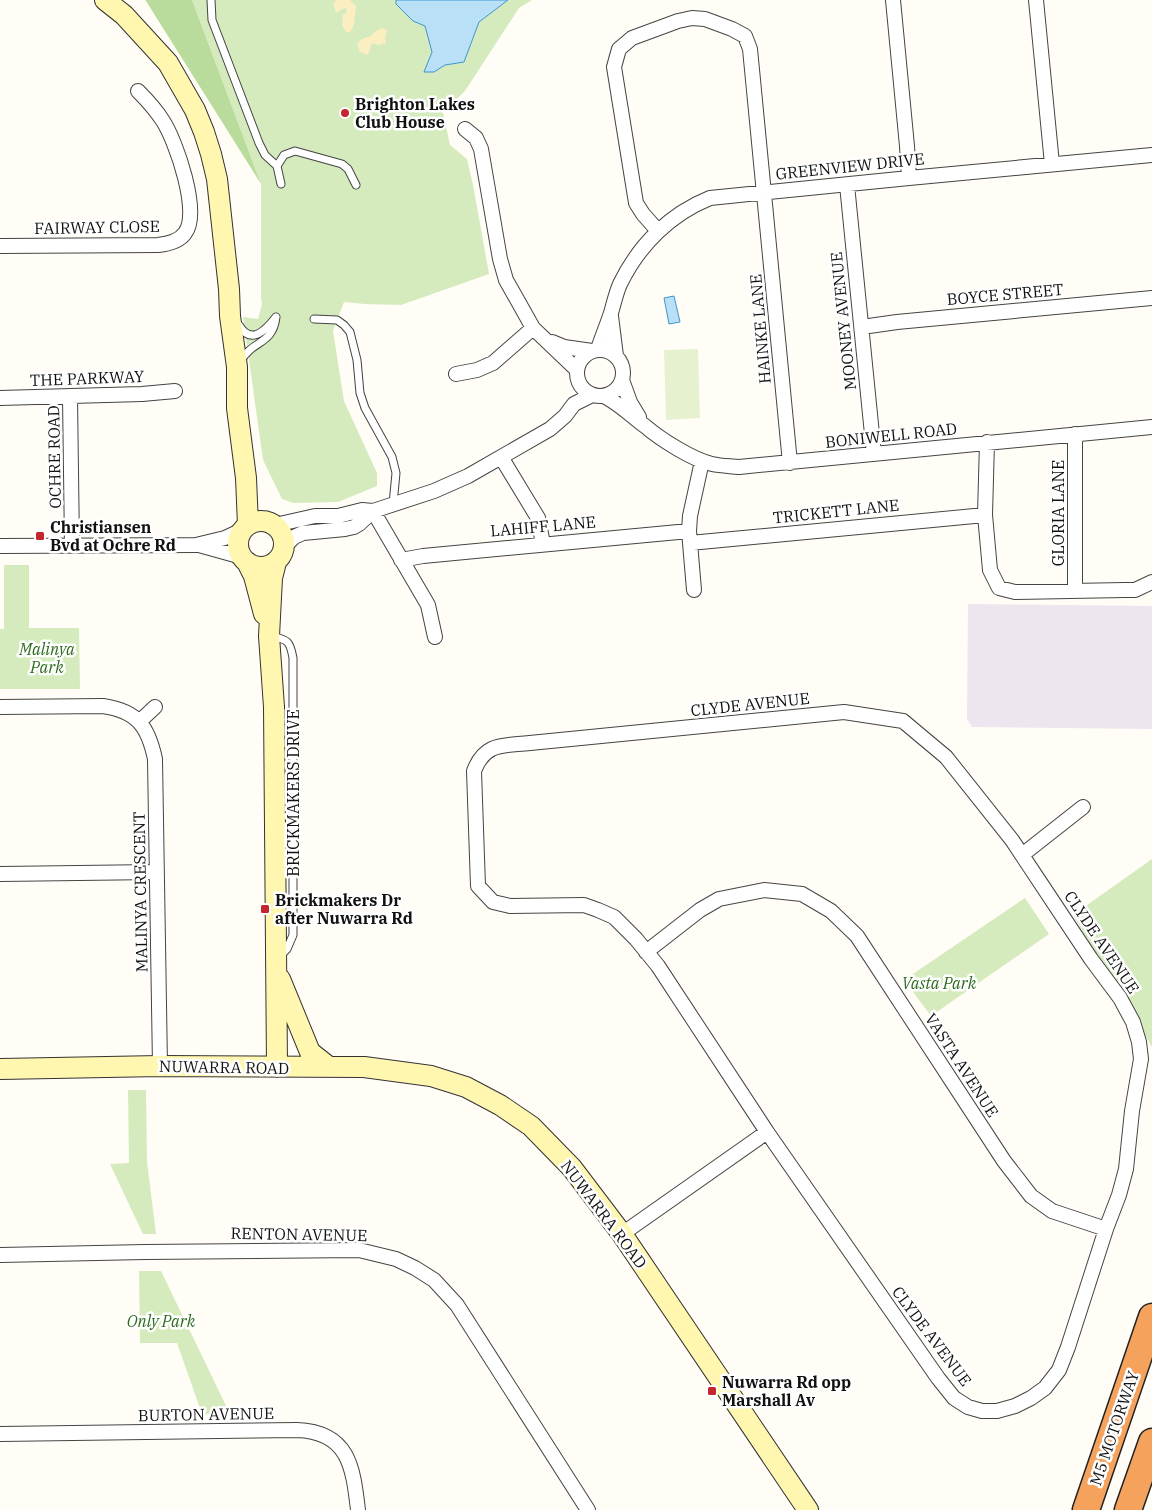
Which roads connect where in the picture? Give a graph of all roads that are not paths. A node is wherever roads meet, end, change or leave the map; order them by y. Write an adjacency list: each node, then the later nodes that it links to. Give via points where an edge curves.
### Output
1 (106, 0): 16 (street, via 168,64 194,110 217,178)
2 (211, 0): 9 (lane, via 212,20 259,143 265,155)
3 (893, 0): 10 (street)
4 (1036, 0): 8 (street)
5 (138, 91): 17 (street, FAIRWAY CLOSE, via 164,121 174,143 191,212 189,227 184,234 176,241 158,245)
6 (466, 129): 23 (street, via 476,138 481,149 506,280)
7 (1152, 155): 8 (street, GREENVIEW DRIVE)
8 (1052, 164): 10 (street, GREENVIEW DRIVE)
9 (277, 166): 11 (lane); 12 (lane, via 284,155 295,151 342,164)
10 (909, 178): 13 (street, GREENVIEW DRIVE)
11 (281, 184)
12 (356, 185)
13 (847, 185): 14 (street, GREENVIEW DRIVE); 22 (street, MOONEY AVENUE)
14 (764, 192): 15 (street, GREENVIEW DRIVE, via 710,198 687,208); 15 (street, HAINKE LANE, via 750,49 745,36 726,26 692,18 650,30 625,43 619,49 614,66 636,202); 44 (street, HAINKE LANE)
15 (658, 231): 20 (street, GREENVIEW DRIVE, via 619,285)
16 (222, 237): 18 (street); 36 (street, via 218,314 225,370)
17 (0, 246)
18 (229, 289): 27 (street); 27 (lane, via 236,318 247,335 260,334 276,317 271,334 244,354)
19 (1152, 298): 22 (street, BOYCE STREET)
20 (611, 313): 25 (street, GREENVIEW DRIVE); 26 (street, GREENVIEW DRIVE)
21 (314, 319): 46 (lane, via 337,320 350,332 360,393 392,457 396,473)
22 (862, 327): 41 (street, MOONEY AVENUE)
23 (533, 328): 24 (street); 28 (street, via 493,363)
24 (546, 340): 25 (street, via 564,347); 29 (street)
25 (595, 350): 26 (street); 29 (street, via 582,358)
26 (616, 356): 30 (street, via 623,367)
27 (237, 367): 36 (street)
28 (456, 374)
29 (577, 376): 32 (street, via 586,392); 35 (street)
30 (622, 380): 32 (street, via 616,391); 37 (street, BONIWELL ROAD)
31 (175, 391): 33 (street, THE PARKWAY)
32 (598, 396): 35 (street); 37 (street, BONIWELL ROAD, via 617,403)
33 (70, 397): 34 (street, THE PARKWAY); 55 (street, OCHRE ROAD)
34 (0, 398)
35 (574, 404): 42 (street, via 550,430)
36 (237, 408): 45 (street)
37 (644, 426): 43 (street, BONIWELL ROAD)
38 (1152, 426): 39 (street, BONIWELL ROAD)
39 (1075, 434): 40 (street, BONIWELL ROAD); 61 (street, GLORIA LANE)
40 (987, 442): 41 (street, BONIWELL ROAD); 48 (street)
41 (874, 454): 44 (street, BONIWELL ROAD)
42 (501, 457): 46 (street, via 468,476); 52 (street, via 538,518)
43 (702, 461): 44 (street, BONIWELL ROAD, via 739,467); 51 (street, via 690,516)
44 (790, 463)
45 (246, 478): 49 (street); 50 (street)
46 (393, 504): 47 (street)
47 (373, 512): 49 (street, via 362,510); 56 (street, via 345,529 302,533 294,537); 58 (street)
48 (985, 514): 51 (street, TRICKETT LANE); 61 (street, via 990,570 999,588 1015,592)
49 (272, 524): 50 (street, via 262,520); 56 (street, via 282,535)
50 (245, 528): 53 (street, via 225,538); 57 (street, via 238,544)
51 (690, 537): 52 (street, LAHIFF LANE); 60 (street)
52 (543, 544): 58 (street, LAHIFF LANE)
53 (196, 545): 55 (street); 57 (street)
54 (0, 546): 55 (street)
55 (72, 546)
56 (279, 555): 57 (street, via 262,567); 62 (street, BRICKMAKERS DRIVE, via 272,578)
57 (245, 560): 62 (street, BRICKMAKERS DRIVE, via 258,588)
58 (401, 560): 63 (street, via 428,605)
59 (1152, 582): 61 (street, via 1135,590)
60 (694, 590)
61 (1075, 591)
62 (269, 636): 72 (street, BRICKMAKERS DRIVE, via 274,707)
63 (434, 637)
64 (155, 707): 66 (street)
65 (0, 708): 66 (street, via 103,706 124,711)
66 (140, 721): 69 (street, MALINYA CRESCENT, via 155,758)
67 (1083, 807): 68 (street)
68 (1022, 856): 71 (street, CLYDE AVENUE, via 946,757 903,721 844,712 530,743 486,752 474,771 478,886 493,902 510,906 584,905 598,910 614,917); 78 (street, CLYDE AVENUE, via 1120,998 1139,1042 1141,1058 1126,1169)
69 (156, 872): 70 (street); 73 (street, MALINYA CRESCENT)
70 (0, 874)
71 (646, 952): 77 (street, CLYDE AVENUE); 78 (street, VASTA AVENUE, via 719,899 764,890 802,894 832,911 857,936 1004,1161 1031,1196 1052,1211)
72 (276, 964): 74 (street, BRICKMAKERS DRIVE); 75 (street, via 310,1052)
73 (160, 1066): 74 (street, NUWARRA ROAD); 76 (street, NUWARRA ROAD)
74 (277, 1067): 75 (street, NUWARRA ROAD)
75 (329, 1067): 79 (street, NUWARRA ROAD, via 364,1067 431,1076 466,1087 500,1105 531,1126 556,1150)
76 (0, 1069)
77 (767, 1132): 78 (street, CLYDE AVENUE, via 938,1378 954,1398 968,1407 997,1411 1031,1398 1045,1388 1058,1370 1068,1347); 79 (street)
78 (1106, 1229)
79 (622, 1234): 86 (street, NUWARRA ROAD)
80 (0, 1255): 85 (street, RENTON AVENUE, via 359,1250 396,1259 426,1274 452,1298)
81 (1152, 1317): 87 (highway, M5 MOTORWAY)
82 (0, 1434): 84 (street, BURTON AVENUE, via 314,1432 334,1442 347,1457)
83 (1152, 1442): 88 (highway)
84 (358, 1510)
85 (588, 1510)
86 (808, 1510)
87 (1086, 1510)
88 (1128, 1510)

